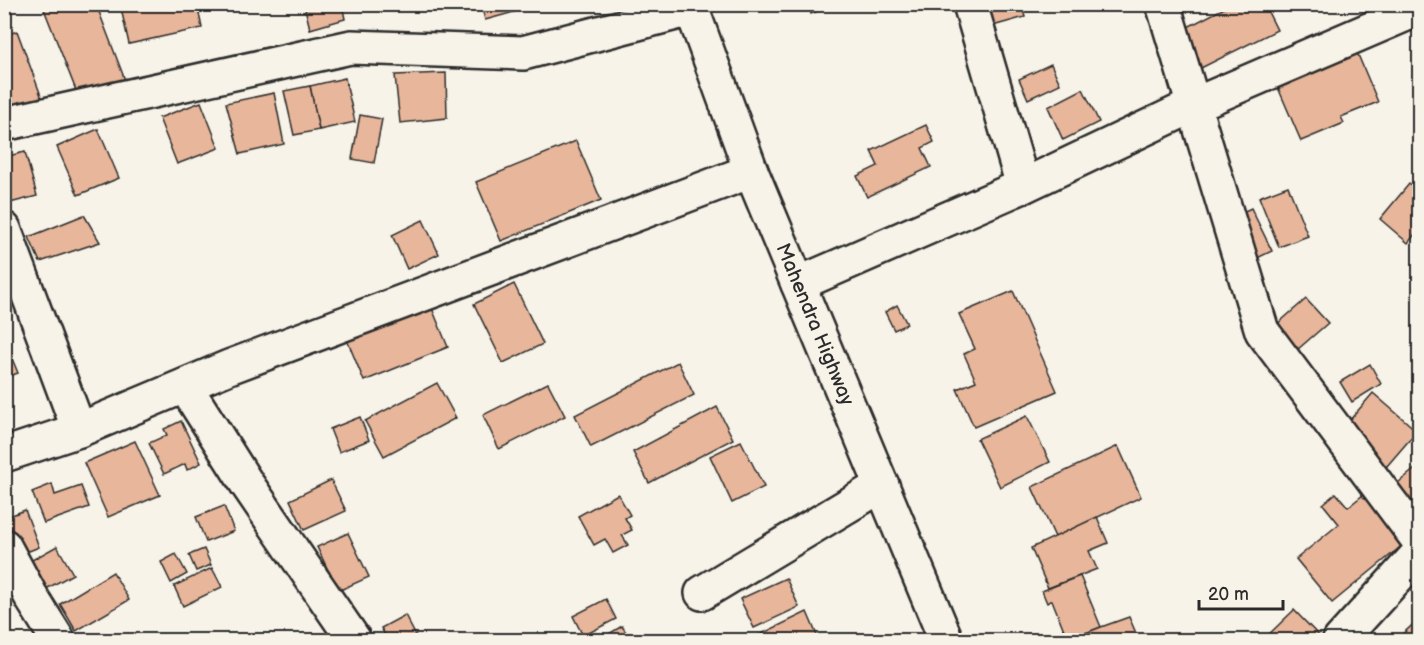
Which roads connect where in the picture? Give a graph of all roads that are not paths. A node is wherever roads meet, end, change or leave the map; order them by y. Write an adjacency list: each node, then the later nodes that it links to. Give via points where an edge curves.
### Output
1 (970, 4): 8 (main road)
2 (1163, 4): 5 (main road)
3 (691, 7): 6 (main road, via 524,53 351,47); 7 (main road, Mahendra Highway)
4 (1419, 8): 5 (main road)
5 (1194, 105): 8 (main road); 15 (main road, via 1262,331)
6 (4, 124)
7 (752, 171): 10 (main road, Mahendra Highway); 11 (main road)
8 (1023, 186): 10 (main road)
9 (4, 229): 12 (main road)
10 (798, 284): 14 (main road, Mahendra Highway)
11 (185, 386): 12 (main road); 20 (main road)
12 (79, 430): 13 (main road)
13 (4, 455)
14 (882, 485): 18 (main road); 21 (main road, Mahendra Highway)
15 (1419, 542)
16 (4, 546): 19 (main road)
17 (1419, 552): 22 (main road)
18 (702, 593)
19 (58, 640)
20 (354, 640)
21 (946, 640)
22 (1340, 640)

